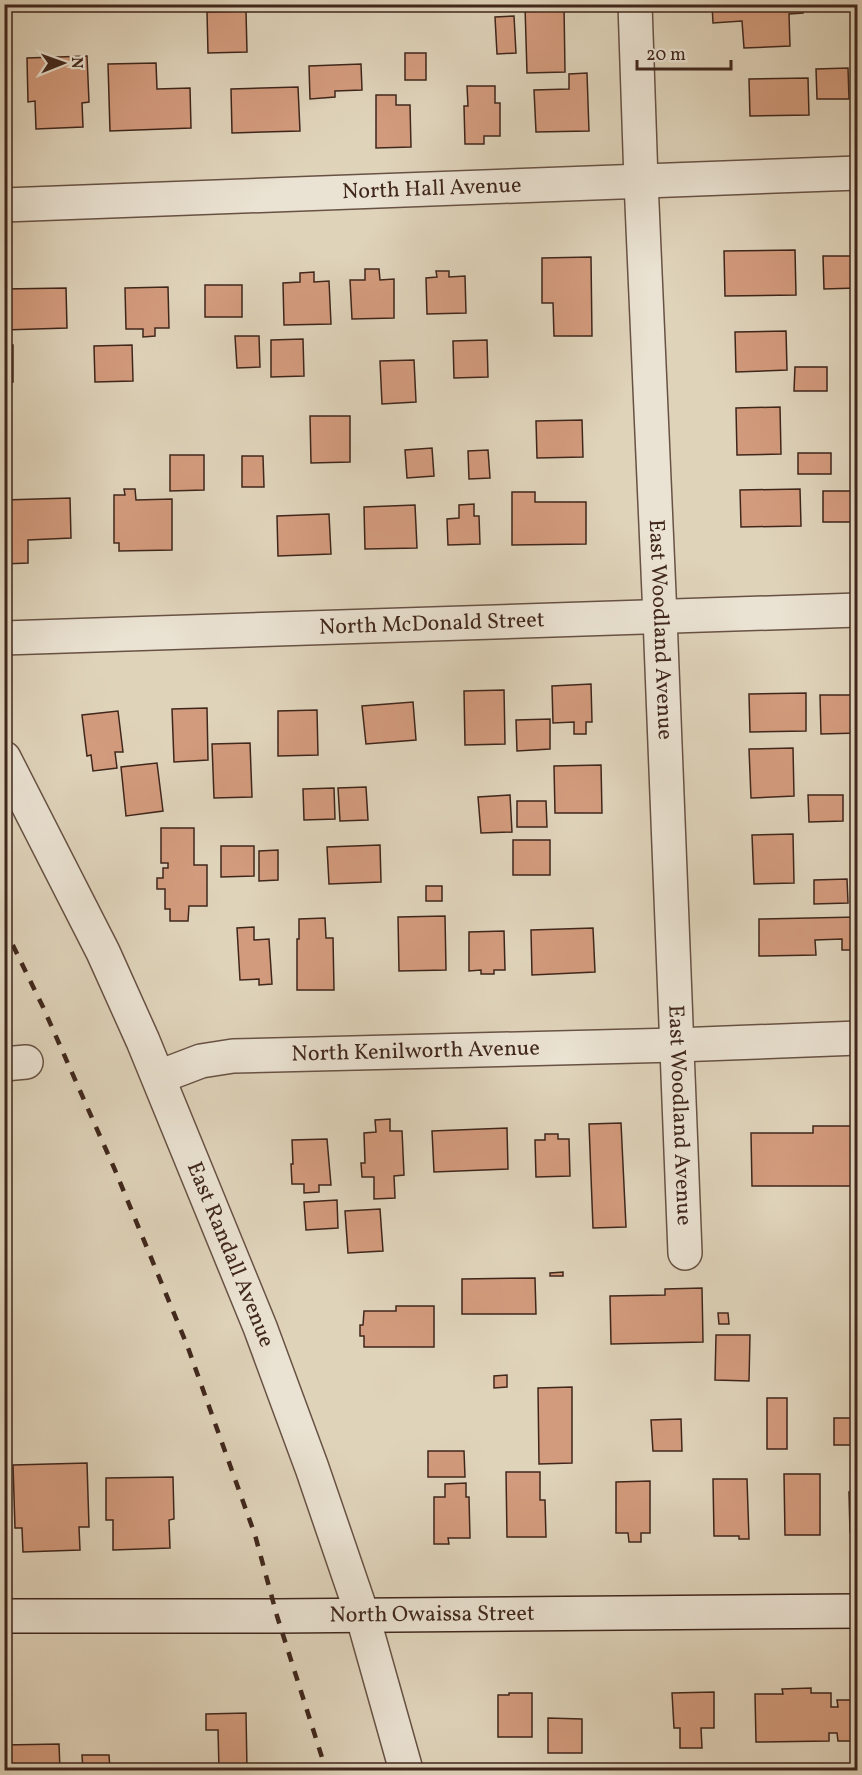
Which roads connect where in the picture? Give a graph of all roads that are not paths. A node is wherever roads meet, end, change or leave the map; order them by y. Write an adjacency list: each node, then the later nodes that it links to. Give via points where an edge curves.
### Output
1 (635, 4): 3 (street, East Woodland Avenue)
2 (858, 173): 3 (street, North Hall Avenue)
3 (641, 180): 4 (street, North Hall Avenue); 6 (street, East Woodland Avenue)
4 (4, 206)
5 (858, 610): 6 (street, North McDonald Street)
6 (660, 617): 7 (street, North McDonald Street); 10 (street, East Woodland Avenue)
7 (4, 638)
8 (4, 758): 11 (street, East Randall Avenue, via 103,952)
9 (858, 1038): 10 (street, North Kenilworth Avenue)
10 (676, 1045): 11 (street, North Kenilworth Avenue, via 233,1056 201,1060); 12 (street, East Woodland Avenue)
11 (159, 1077): 14 (street, East Randall Avenue, via 260,1327)
12 (685, 1253)
13 (858, 1611): 14 (street, North Owaissa Street)
14 (362, 1614): 15 (street, North Owaissa Street); 16 (street, East Randall Avenue)
15 (4, 1616)
16 (406, 1770)

